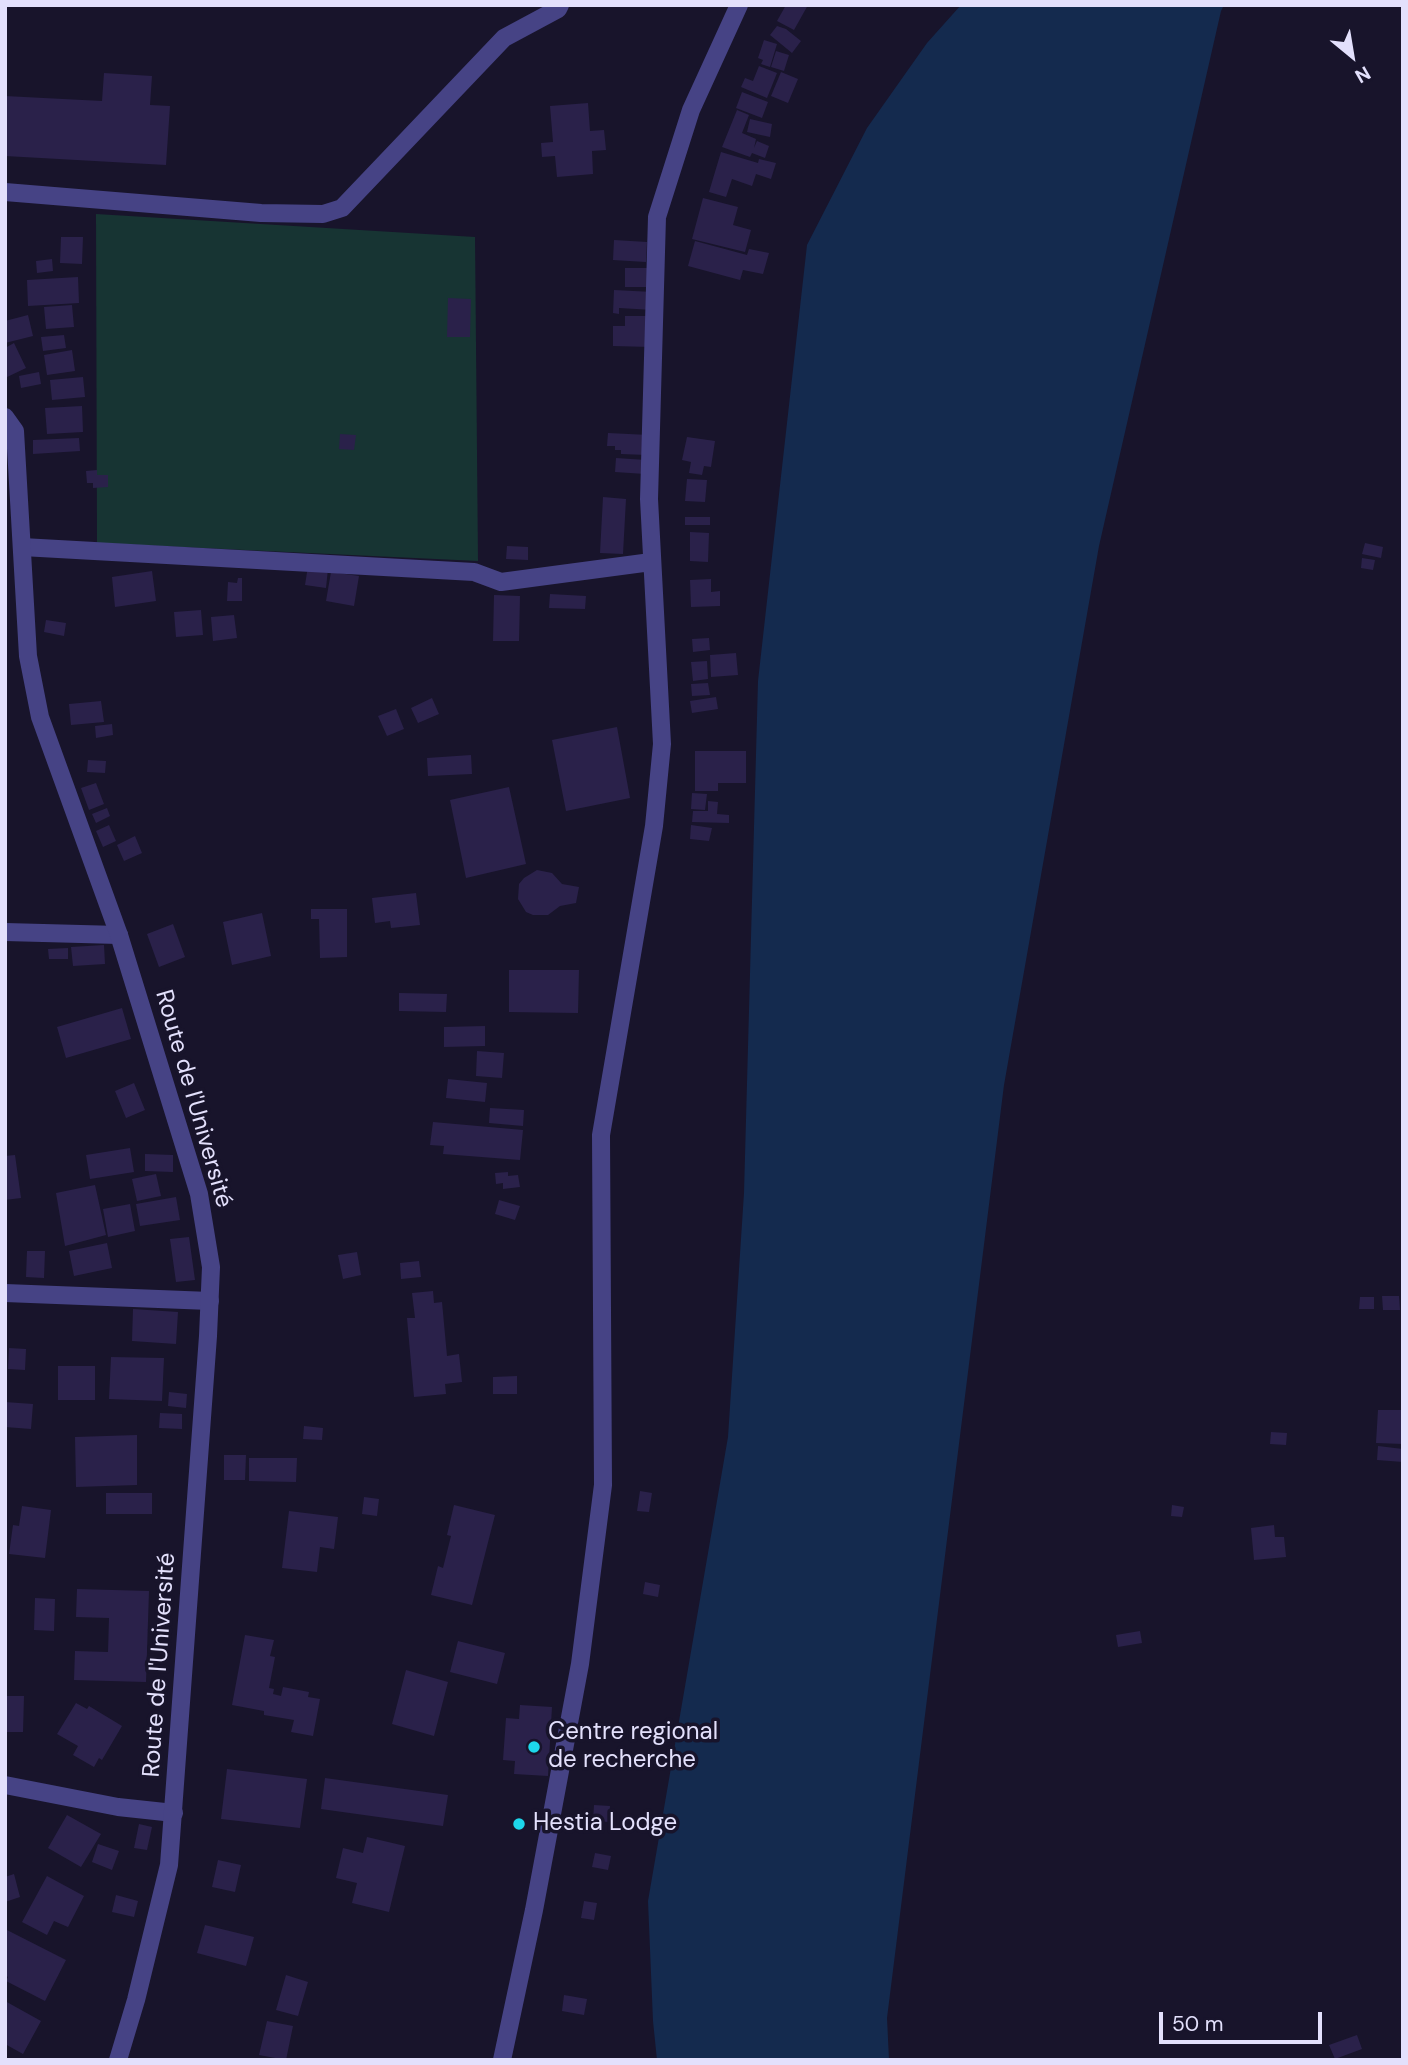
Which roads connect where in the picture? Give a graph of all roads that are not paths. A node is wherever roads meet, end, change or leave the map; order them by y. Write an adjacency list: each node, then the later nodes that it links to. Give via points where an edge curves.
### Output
1 (560, 5): 3 (street, via 504,38 342,208 323,214 261,213)
2 (739, 5): 6 (street, via 691,110 657,217)
3 (5, 192)
4 (5, 416): 5 (street, Route de l'Université, via 15,431)
5 (22, 547): 6 (street, via 474,572 501,582); 8 (street, Route de l'Université, via 28,656 40,717)
6 (651, 562): 14 (street, via 662,744 654,826 601,1135 603,1485 580,1664)
7 (5, 932): 8 (street)
8 (119, 935): 10 (street, Route de l'Université, via 199,1194 211,1267)
9 (5, 1293): 10 (street)
10 (210, 1301): 12 (street, Route de l'Université)
11 (5, 1785): 12 (street, via 118,1807)
12 (174, 1812): 13 (street, Route de l'Université, via 169,1865)
13 (118, 2060)
14 (502, 2060)

